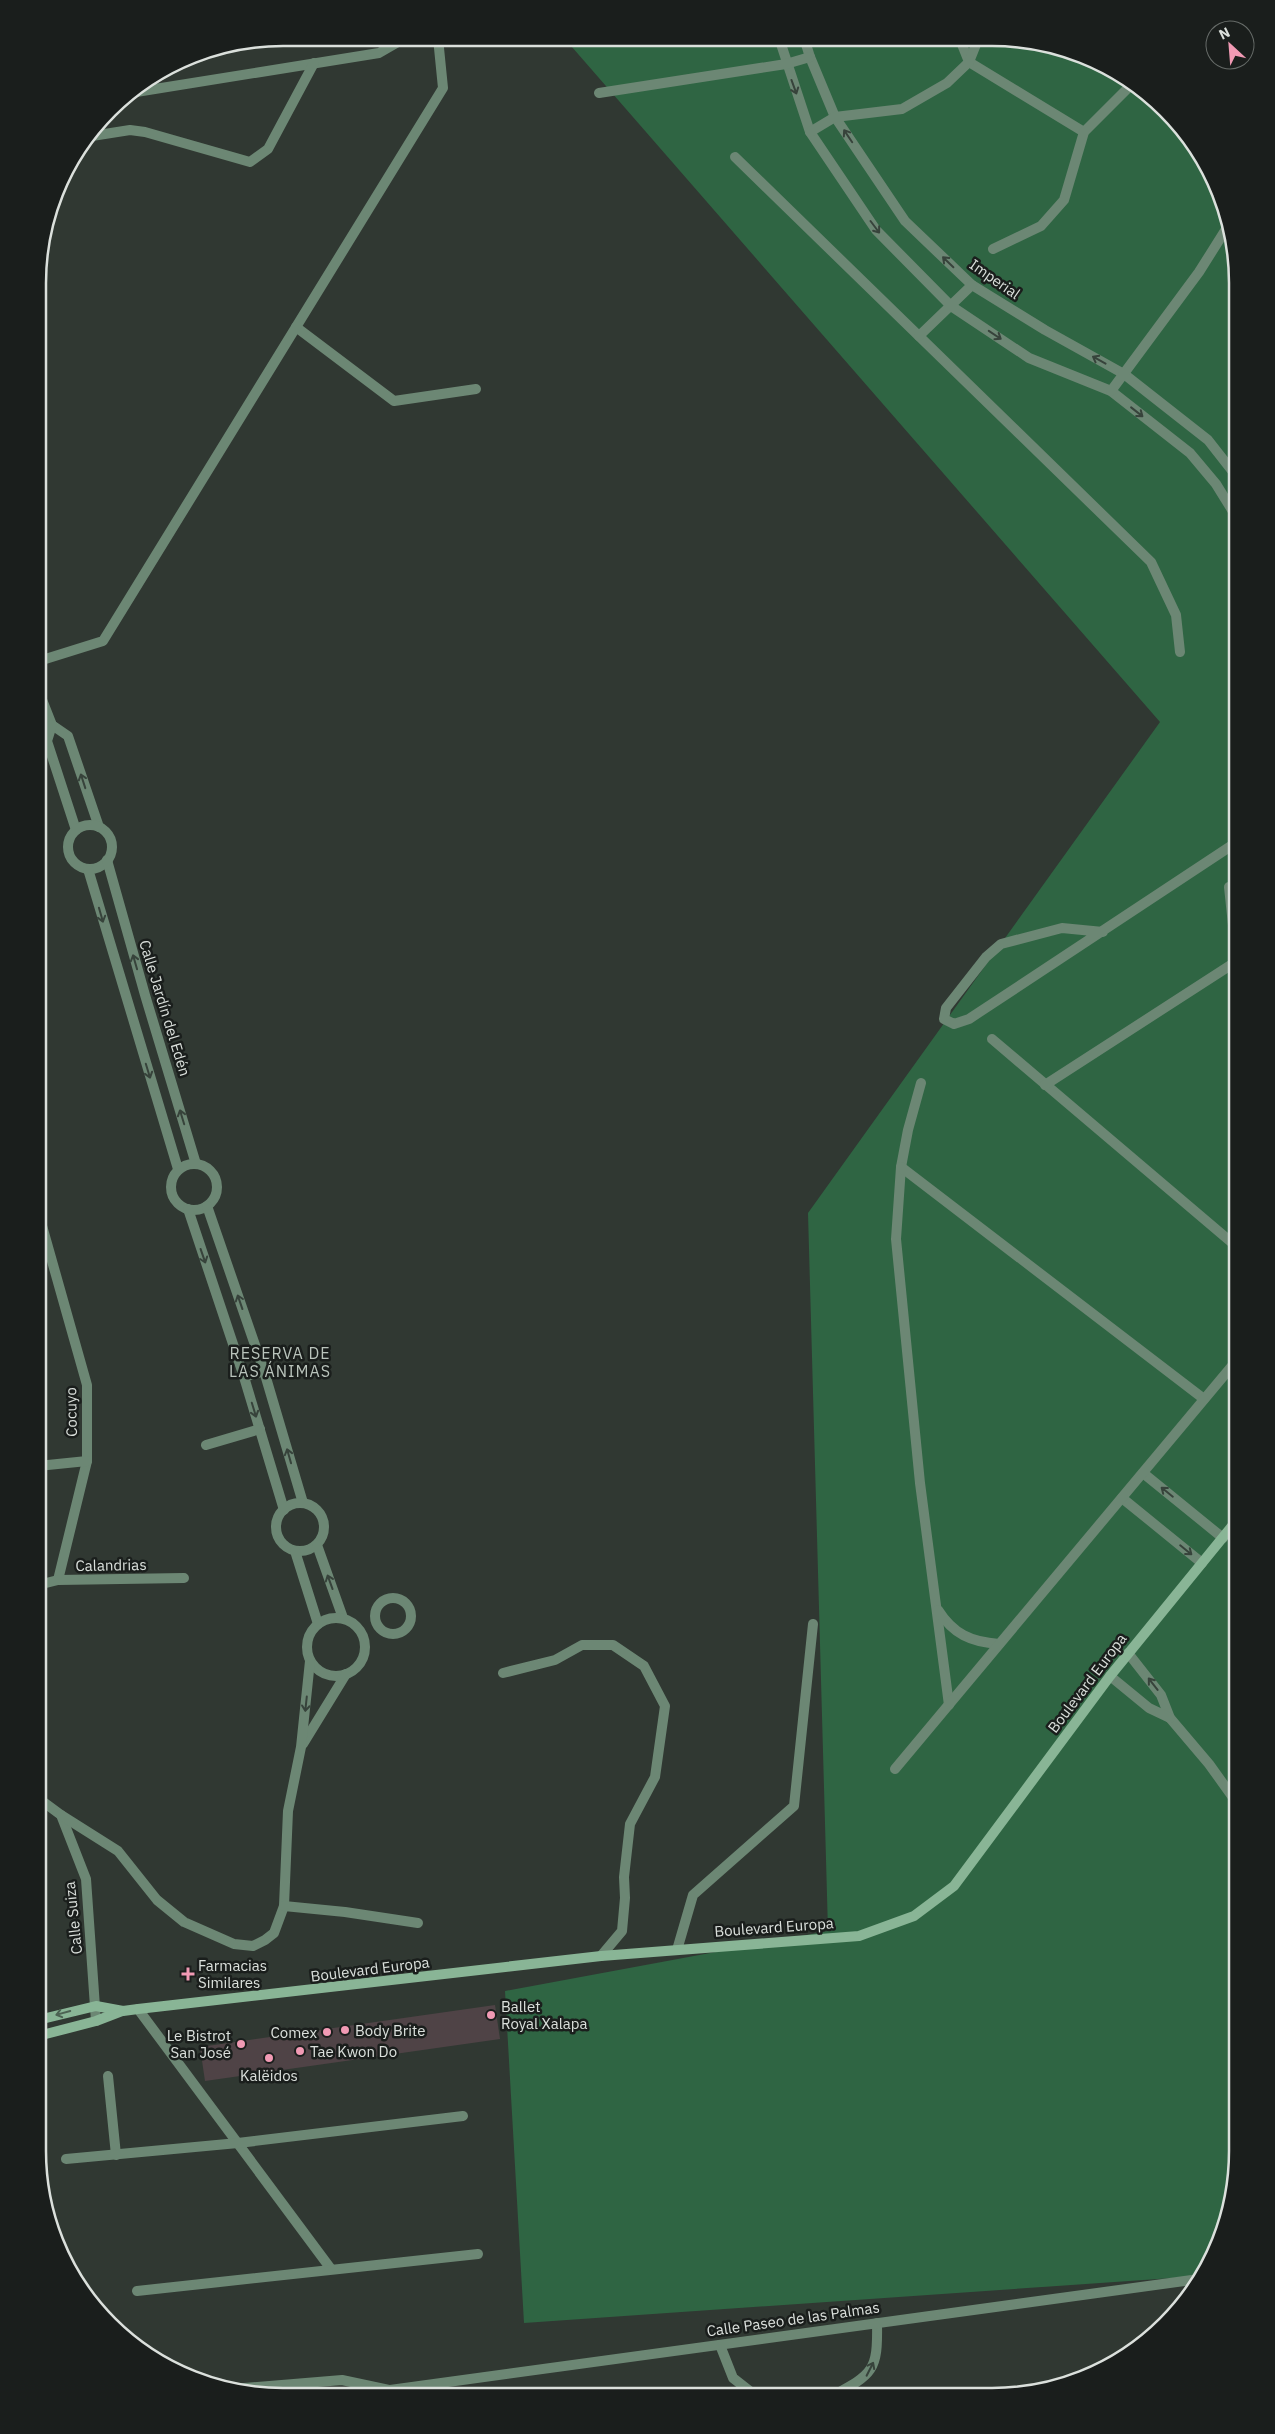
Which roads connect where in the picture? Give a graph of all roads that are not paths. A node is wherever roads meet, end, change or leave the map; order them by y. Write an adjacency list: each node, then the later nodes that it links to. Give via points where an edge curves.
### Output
1 (391, 46): 9 (street, via 378,53)
2 (439, 46): 23 (street, via 443,88)
3 (782, 46): 10 (street)
4 (807, 46): 7 (street, Imperial)
5 (963, 46): 8 (street)
6 (975, 46): 8 (street)
7 (810, 57): 10 (street); 14 (street, Imperial)
8 (969, 62): 14 (street, via 947,83 902,109); 16 (street)
9 (314, 63): 12 (street); 17 (street, via 268,150 250,162 145,132 130,130)
10 (786, 64): 13 (street); 15 (street, one-way to 15)
11 (1127, 89): 16 (street)
12 (145, 91)
13 (599, 92)
14 (836, 117): 15 (street); 21 (street, Imperial, one-way to 14, via 905,221)
15 (810, 132): 22 (street, one-way to 22, via 876,230)
16 (1084, 132): 20 (street, via 1064,200 1041,226)
17 (98, 135)
18 (735, 156): 24 (street)
19 (1223, 233): 25 (street)
20 (993, 249)
21 (972, 285): 22 (street); 25 (street, Imperial, one-way to 21)
22 (951, 306): 24 (street); 27 (street, one-way to 27, via 1029,358)
23 (296, 327): 26 (street, via 394,401); 31 (street, via 103,641)
24 (919, 336): 30 (street, via 1151,562 1176,615)
25 (1124, 374): 27 (street); 28 (street, Imperial, via 1208,440)
26 (476, 389)
27 (1111, 392): 29 (street, one-way to 29, via 1190,453)
28 (1229, 466)
29 (1229, 505)
30 (1180, 652)
31 (46, 659)
32 (46, 710): 33 (street)
33 (52, 725): 34 (street, one-way to 33, via 68,736); 35 (street, via 47,741)
34 (99, 827): 35 (street, via 87,825); 37 (street, via 111,842)
35 (76, 830): 38 (street, via 68,842 68,850 75,862)
36 (1229, 847): 39 (street)
37 (107, 860): 38 (street); 41 (street, Calle Jardín del Edén, one-way to 37)
38 (88, 869): 42 (street, one-way to 42)
39 (1103, 932): 39 (street, via 969,1019 954,1024 944,1019 946,1008 986,957 1001,944 1062,928)
40 (1229, 967): 45 (street)
41 (145, 996): 42 (street); 46 (street, Calle Jardín del Edén, one-way to 41)
42 (126, 1000): 48 (street, one-way to 48)
43 (992, 1039): 45 (street)
44 (921, 1083): 47 (street)
45 (1045, 1085): 51 (street)
46 (196, 1164): 48 (street); 49 (street, via 211,1171 215,1178 216,1193)
47 (901, 1167): 56 (street); 73 (street, via 896,1238 920,1483)
48 (178, 1169): 50 (street, via 170,1189 176,1202)
49 (207, 1206): 50 (street); 54 (street, one-way to 49)
50 (188, 1209): 55 (street, one-way to 55)
51 (1229, 1240)
52 (46, 1243): 59 (street, Cocuyo, via 87,1385)
53 (1229, 1369): 56 (street)
54 (264, 1371): 55 (street); 63 (street, one-way to 54)
55 (244, 1377): 57 (street, one-way to 57)
56 (1204, 1399): 61 (street)
57 (260, 1429): 58 (street); 64 (street)
58 (206, 1445)
59 (87, 1461): 60 (street); 71 (street, Cocuyo)
60 (46, 1465)
61 (1143, 1473): 62 (street); 66 (street, one-way to 61)
62 (1122, 1498): 69 (street, one-way to 69); 79 (street)
63 (303, 1503): 64 (street); 67 (street, via 317,1509 324,1523 322,1538)
64 (284, 1510): 68 (street, via 276,1530 282,1544)
65 (1229, 1530): 66 (main road, Boulevard Europa)
66 (1223, 1538): 69 (main road, Boulevard Europa)
67 (317, 1545): 68 (street); 74 (street, one-way to 67)
68 (295, 1551): 76 (street)
69 (1202, 1563): 80 (main road, Boulevard Europa)
70 (184, 1578): 71 (street, Calandrias)
71 (58, 1580): 72 (street, Calandrias)
72 (46, 1583)
73 (936, 1607): 79 (street, via 946,1624 962,1636 980,1643); 85 (street)
74 (343, 1618): 76 (street); 78 (street)
75 (375, 1619): 78 (street)
76 (318, 1624): 81 (street, via 307,1642)
77 (813, 1624): 94 (street, via 794,1806 693,1895)
78 (360, 1630): 83 (street, via 364,1655)
79 (999, 1644): 85 (street)
80 (1128, 1653): 84 (main road, Boulevard Europa); 86 (street, one-way to 80, via 1161,1695)
81 (310, 1661): 83 (street, via 330,1675); 87 (street, one-way to 87)
82 (503, 1673): 95 (street, via 555,1660 582,1645 613,1645 644,1666 665,1706 655,1777 630,1824 622,1931)
83 (346, 1674): 87 (street)
84 (1110, 1676): 86 (street, via 1149,1708); 94 (main road, Boulevard Europa, via 954,1886 914,1916 859,1936)
85 (948, 1705): 88 (street)
86 (1170, 1718): 89 (street)
87 (301, 1747): 92 (street, via 288,1811)
88 (895, 1769)
89 (1229, 1792)
90 (46, 1804): 91 (street)
91 (61, 1815): 92 (street, via 118,1851 157,1900 184,1922 215,1937 252,1946 274,1932); 96 (street, Calle Suiza, via 86,1878)
92 (284, 1906): 93 (street)
93 (418, 1923)
94 (677, 1950): 95 (main road, Boulevard Europa)
95 (601, 1956): 97 (main road, Boulevard Europa)
96 (96, 2006): 98 (main road, Boulevard Europa); 99 (main road, Boulevard Europa, one-way to 99); 100 (street, Calle Suiza)
97 (138, 2009): 98 (main road, Boulevard Europa); 104 (street)
98 (123, 2011): 100 (main road, Boulevard Europa)
99 (46, 2018)
100 (96, 2021): 101 (main road, Boulevard Europa)
101 (46, 2034)
102 (108, 2076): 105 (street)
103 (463, 2116): 104 (street)
104 (238, 2143): 105 (street); 108 (street)
105 (116, 2155): 106 (street)
106 (66, 2159)
107 (478, 2254): 108 (street)
108 (331, 2269): 110 (street)
109 (1191, 2280): 111 (street, Calle Paseo de las Palmas)
110 (136, 2291)
111 (876, 2323): 112 (street, Calle Paseo de las Palmas); 117 (street, one-way to 111, via 865,2378 878,2354)
112 (720, 2344): 115 (street, Calle Paseo de las Palmas); 116 (street, via 733,2378)
113 (261, 2387): 114 (street, Calle Paseo de las Palmas, via 342,2380)
114 (380, 2388)
115 (404, 2388)
116 (746, 2388)
117 (847, 2388)

